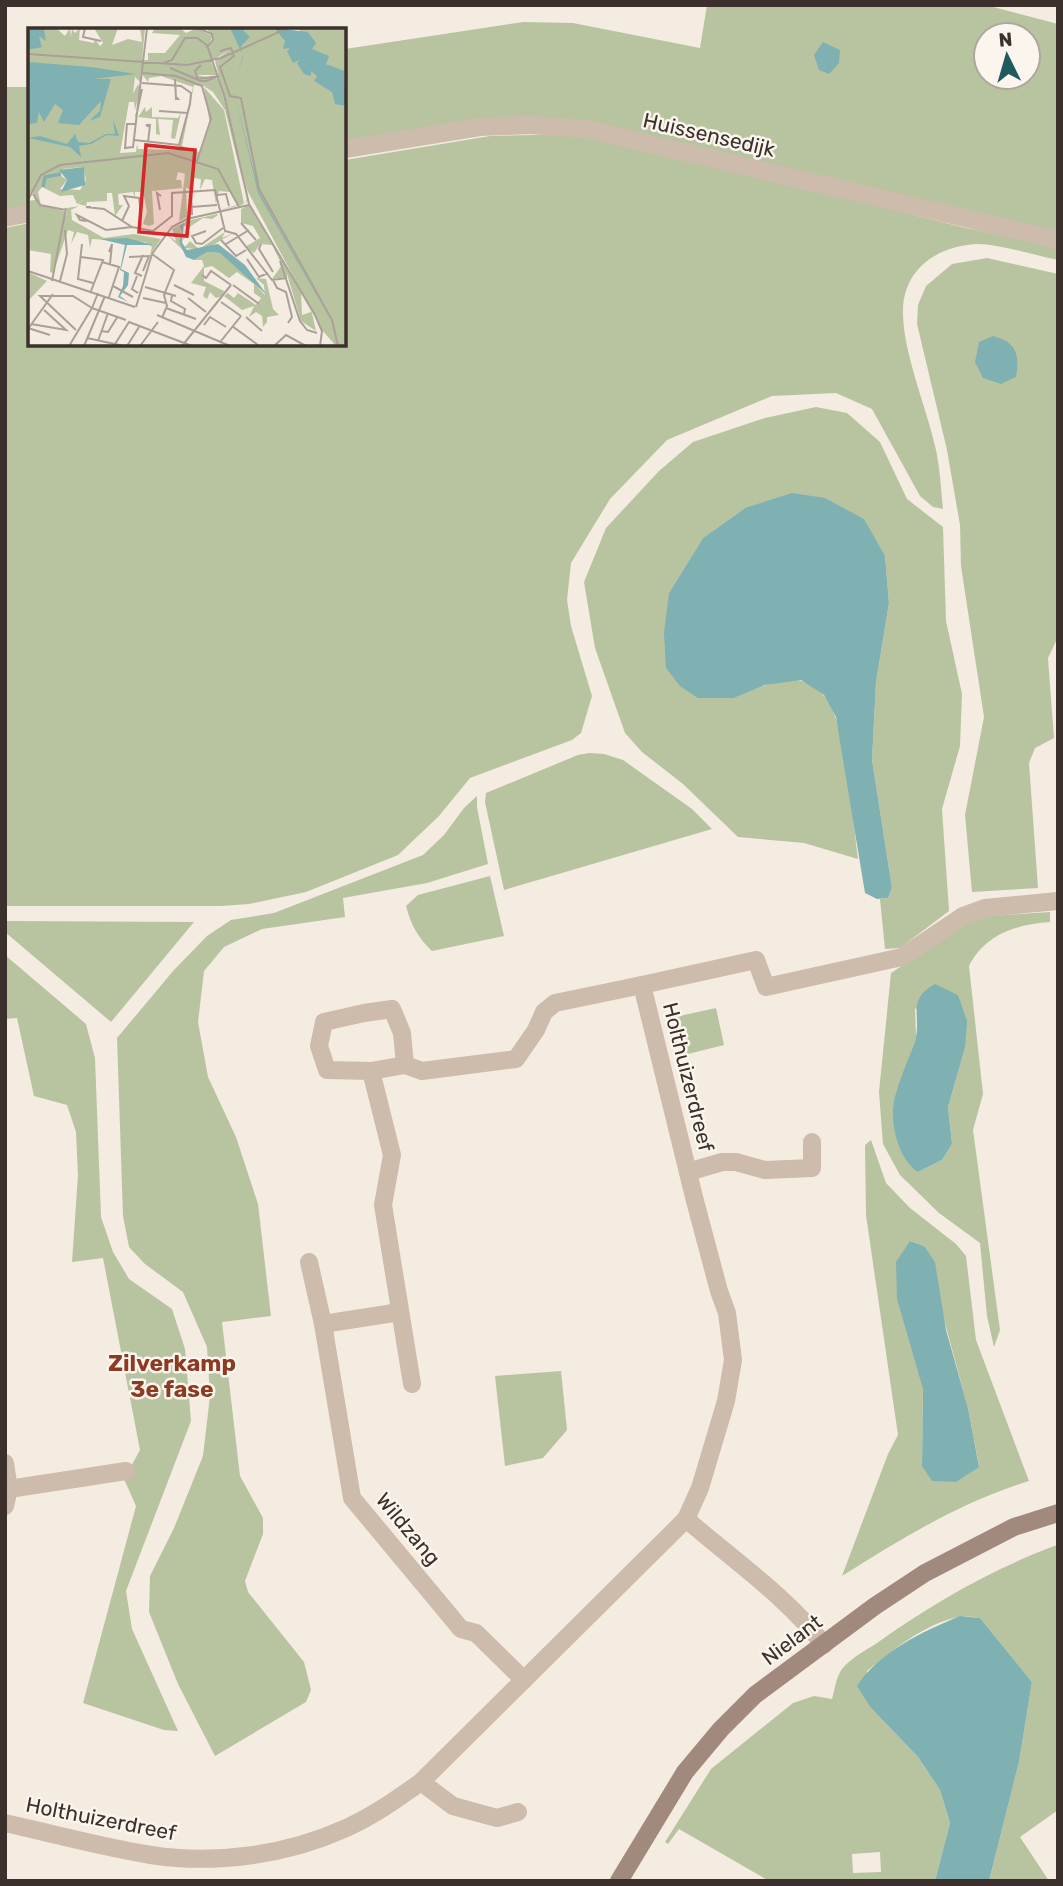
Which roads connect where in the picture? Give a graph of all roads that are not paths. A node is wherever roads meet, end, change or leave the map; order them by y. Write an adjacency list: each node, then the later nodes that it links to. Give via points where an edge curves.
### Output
1 (346, 149): 4 (street, Huissensedijk, via 480,127 586,129)
2 (28, 213): 3 (street)
3 (5, 218)
4 (1058, 240)
5 (1058, 901): 6 (street, Holthuizerdreef, via 985,908 963,916 902,957 766,987 756,960)
6 (642, 985): 7 (street, via 548,1007 516,1059 422,1071); 10 (street, Holthuizerdreef)
7 (405, 1065): 8 (street); 8 (street, via 402,1033 392,1009 324,1022 319,1046 327,1070)
8 (372, 1071): 12 (street, via 392,1155 383,1205)
9 (812, 1142): 10 (street, Holthuizerdreef, via 813,1168 765,1170 736,1161)
10 (688, 1172): 19 (street, Holthuizerdreef, via 727,1313 733,1360 712,1451)
11 (309, 1262): 13 (street, Wildzang)
12 (400, 1312): 13 (street); 14 (street)
13 (323, 1324): 21 (street, Wildzang, via 352,1498 461,1629 476,1633)
14 (412, 1384)
15 (5, 1462): 17 (street)
16 (126, 1471): 17 (street)
17 (7, 1497)
18 (1058, 1513): 20 (street, Nielant, via 1014,1527 925,1573)
19 (685, 1519): 20 (street, via 773,1591); 21 (street, Holthuizerdreef)
20 (824, 1645): 25 (street, Nielant, via 755,1695 721,1729 685,1772)
21 (524, 1680): 22 (street, Holthuizerdreef)
22 (421, 1782): 23 (street, via 453,1806 497,1818); 24 (street, Holthuizerdreef, via 346,1828 307,1844 229,1857 151,1855)
23 (518, 1812)
24 (5, 1824)
25 (619, 1881)

